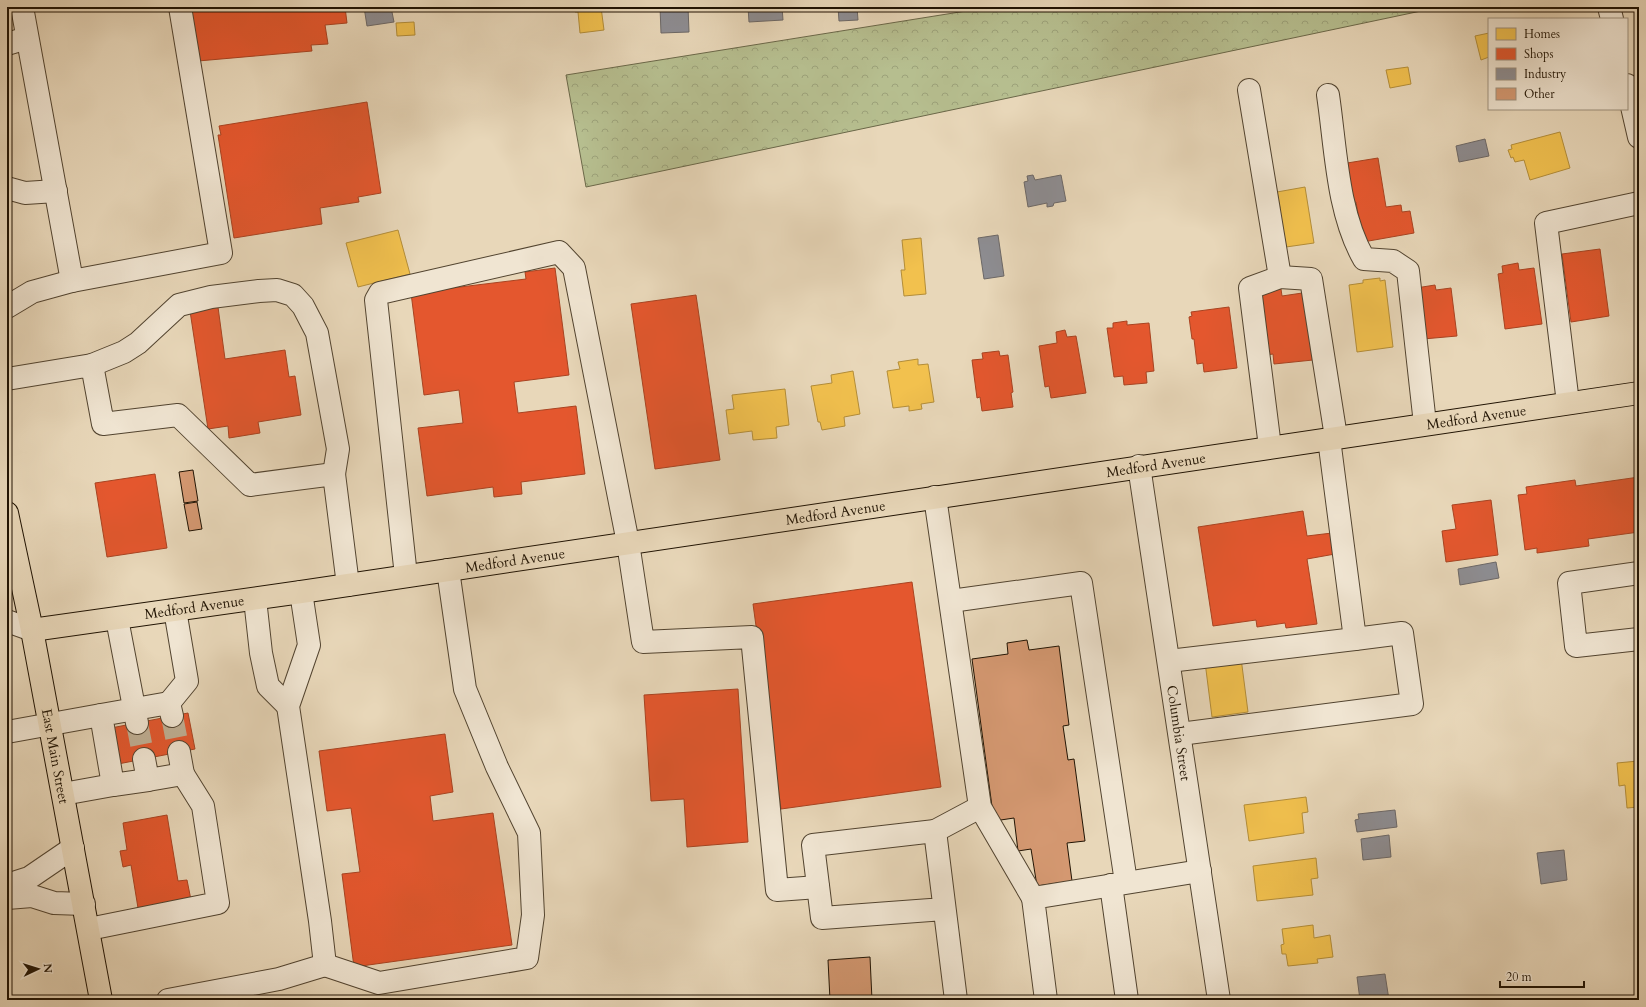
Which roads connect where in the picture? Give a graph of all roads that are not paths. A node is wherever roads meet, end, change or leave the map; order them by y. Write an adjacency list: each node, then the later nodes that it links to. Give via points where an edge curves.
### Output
1 (22, 7): 5 (street)
2 (180, 7): 14 (street, via 221,253)
3 (1608, 7): 4 (street)
4 (1612, 18)
5 (17, 41): 11 (street)
6 (1628, 89): 9 (street)
7 (1249, 90): 13 (street)
8 (1328, 95): 20 (street, via 1344,206 1353,241 1364,259 1393,261 1408,271)
9 (1639, 137)
10 (7, 188): 11 (street, via 25,193)
11 (56, 191): 14 (street)
12 (1639, 203): 19 (street, via 1546,222)
13 (1280, 278): 21 (street, via 1311,279); 22 (street, via 1250,288)
14 (72, 281): 15 (street, via 32,292)
15 (7, 307)
16 (92, 365): 17 (street); 24 (street, via 103,424 178,415 250,485); 24 (street, via 124,352 138,343 178,305 211,297 259,291 277,290 293,296 303,306 317,333 338,449)
17 (7, 379)
18 (1639, 393): 19 (main road, Medford Avenue)
19 (1568, 403): 20 (main road, Medford Avenue)
20 (1425, 424): 21 (main road, Medford Avenue)
21 (1332, 438): 22 (main road, Medford Avenue); 39 (street)
22 (1270, 447): 23 (main road, Medford Avenue)
23 (1139, 466): 25 (main road, Medford Avenue); 41 (street, Columbia Street)
24 (334, 474): 31 (street)
25 (935, 497): 27 (main road, Medford Avenue); 34 (street)
26 (7, 513): 38 (main road, East Main Street)
27 (628, 543): 28 (main road, Medford Avenue); 30 (street, via 574,268 559,252 380,293 376,300); 60 (street, via 643,642 752,637 777,890)
28 (448, 570): 30 (main road, Medford Avenue); 66 (street, via 465,689 497,767 529,833 533,915 527,958 379,983)
29 (1639, 573): 40 (street, via 1569,583 1576,646)
30 (406, 576): 31 (main road, Medford Avenue)
31 (348, 585): 32 (main road, Medford Avenue)
32 (301, 592): 33 (main road, Medford Avenue); 42 (street, via 309,645)
33 (255, 599): 35 (main road, Medford Avenue); 42 (street, via 268,686)
34 (951, 601): 54 (street); 58 (street, via 1081,583)
35 (174, 610): 36 (main road, Medford Avenue); 44 (street, via 186,681 171,709)
36 (117, 619): 38 (main road, Medford Avenue); 44 (street)
37 (7, 621): 38 (street)
38 (32, 630): 45 (main road, East Main Street)
39 (1355, 639): 41 (street); 47 (street, via 1402,633 1412,704)
40 (1639, 639)
41 (1170, 661): 47 (street, Columbia Street)
42 (288, 706): 66 (street, via 320,921)
43 (101, 715): 44 (street); 45 (street); 52 (street)
44 (136, 716)
45 (49, 725): 46 (street); 53 (main road, East Main Street)
46 (7, 732)
47 (1180, 734): 57 (street, Columbia Street)
48 (179, 752): 50 (street)
49 (144, 759): 51 (street)
50 (183, 774): 51 (street); 65 (street, via 203,806 218,903)
51 (148, 780): 52 (street)
52 (113, 785): 53 (street)
53 (63, 794): 56 (main road, East Main Street)
54 (980, 807): 55 (street); 62 (street)
55 (935, 831): 60 (street, via 813,845); 64 (street)
56 (73, 848): 59 (street, via 29,878); 63 (main road, East Main Street)
57 (1200, 871): 58 (street); 72 (street, Columbia Street)
58 (1119, 884): 62 (street); 71 (street)
59 (7, 885)
60 (818, 887): 64 (street, via 822,918)
61 (7, 898): 63 (street, via 32,896 54,903)
62 (1033, 898): 70 (street)
63 (84, 904): 65 (main road, East Main Street)
64 (944, 908): 69 (street)
65 (89, 929): 67 (main road, East Main Street)
66 (324, 965): 68 (street, via 279,979)
67 (102, 1000)
68 (168, 1000)
69 (956, 1000)
70 (1046, 1000)
71 (1127, 1000)
72 (1219, 1000)

